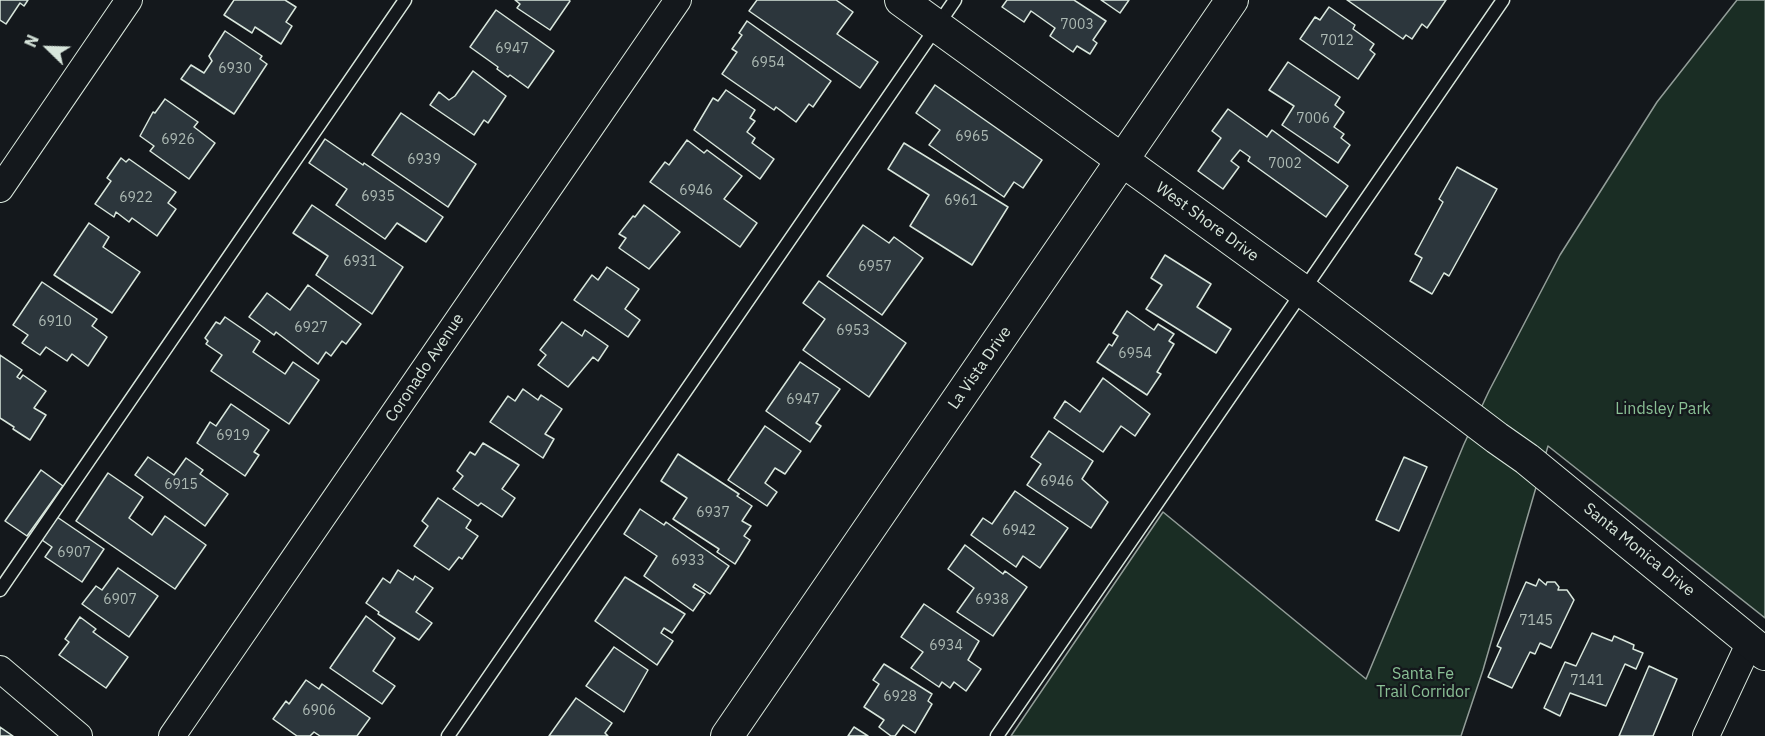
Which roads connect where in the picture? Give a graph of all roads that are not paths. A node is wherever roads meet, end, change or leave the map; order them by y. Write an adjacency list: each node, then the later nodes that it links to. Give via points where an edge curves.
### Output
1 (129, 0): 10 (street)
2 (405, 0): 13 (lane)
3 (678, 0): 17 (street, Coronado Avenue)
4 (901, 0): 8 (street, West Shore Drive)
5 (955, 0): 8 (lane)
6 (1232, 0): 9 (street, La Vista Drive)
7 (1503, 0): 11 (lane)
8 (937, 26): 9 (street, West Shore Drive); 18 (lane)
9 (1122, 161): 11 (street, West Shore Drive); 19 (street, La Vista Drive)
10 (0, 189)
11 (1303, 291): 12 (street, West Shore Drive); 20 (lane)
12 (1511, 448): 14 (street, Santa Monica Drive)
13 (0, 590)
14 (1758, 648): 21 (street)
15 (0, 669): 16 (street)
16 (79, 736)
17 (172, 736)
18 (448, 736)
19 (727, 736)
20 (997, 736)
21 (1706, 736)

